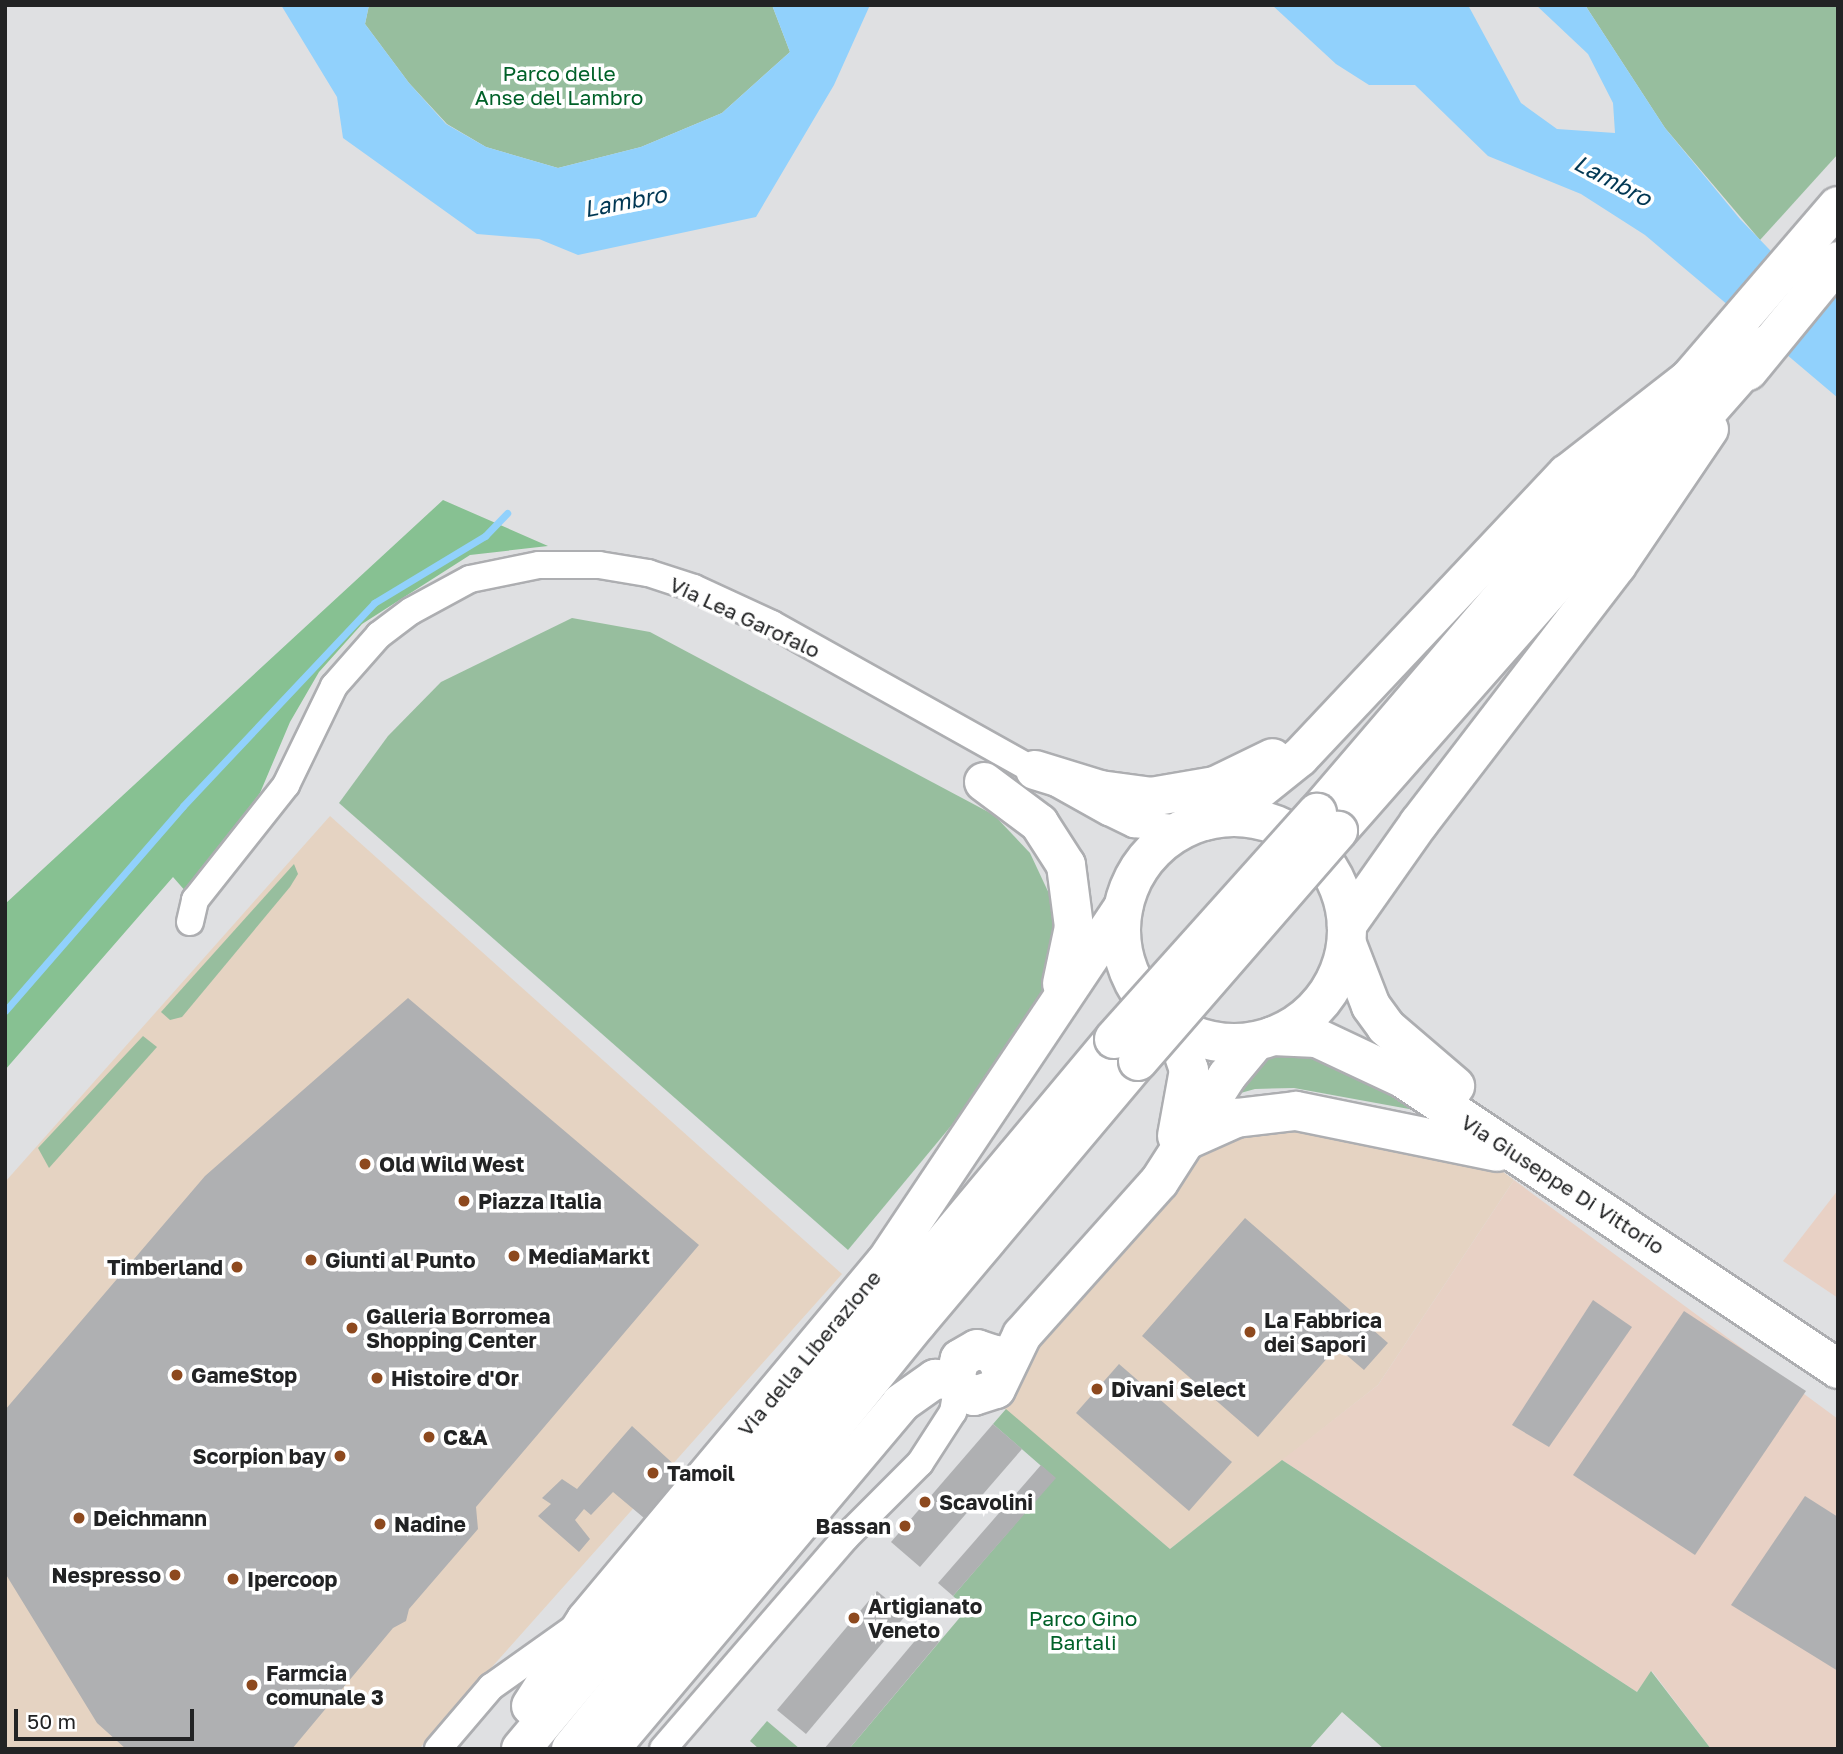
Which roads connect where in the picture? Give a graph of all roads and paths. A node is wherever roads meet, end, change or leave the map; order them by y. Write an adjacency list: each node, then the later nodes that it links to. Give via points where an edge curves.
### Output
1 (1838, 206): 3 (main road, via 1804,246)
2 (1831, 269): 3 (main road)
3 (1752, 334): 4 (main road); 8 (main road); 12 (main road, via 1617,565 1419,822)
4 (1689, 379): 5 (main road, via 1567,474); 8 (main road)
5 (1403, 649): 6 (main road, via 1313,731 1259,766 1215,786 1151,797 1118,794); 9 (main road, via 1277,777 1240,806)
6 (1035, 770): 9 (street, Via Lea Garofalo, via 1134,824); 11 (street, Via Lea Garofalo, via 772,624 694,588 648,573 599,565 539,565 470,579 411,611 379,635 334,686 286,785 195,900)
7 (984, 782): 13 (main road, via 1039,823 1066,865 1074,927)
8 (1328, 822): 16 (main road, bridge)
9 (1193, 825): 10 (main road, via 1140,867); 12 (main road, via 1232,817 1260,819 1287,829 1310,846 1336,881)
10 (1123, 907): 13 (main road, Via della Liberazione); 14 (main road, via 1121,937 1131,977 1144,998)
11 (190, 922)
12 (1347, 934): 15 (main road, via 1333,984 1321,1002 1305,1018); 19 (main road, Via Giuseppe Di Vittorio, via 1371,1006 1386,1027 1446,1080)
13 (1056, 1010): 22 (main road, Via della Liberazione, via 885,1263)
14 (1174, 1026): 15 (main road, via 1222,1042); 17 (main road, via 1189,1069)
15 (1265, 1038): 17 (main road, via 1227,1076); 18 (main road, Via Giuseppe Di Vittorio, via 1308,1036 1350,1050 1404,1079)
16 (1126, 1051): 25 (main road); 26 (main road, via 909,1333)
17 (1177, 1154): 18 (main road, via 1236,1118 1296,1111 1468,1143); 21 (main road, via 1021,1335)
18 (1522, 1159): 20 (main road, Via Giuseppe Di Vittorio)
19 (1838, 1336)
20 (1838, 1369)
21 (977, 1376): 27 (main road, via 935,1379 901,1403); 28 (street, via 920,1462 845,1538)
22 (586, 1620): 23 (street, Via della Liberazione, via 491,1687); 24 (main road)
23 (438, 1749)
24 (506, 1749)
25 (521, 1749)
26 (571, 1749)
27 (610, 1749)
28 (663, 1749)

